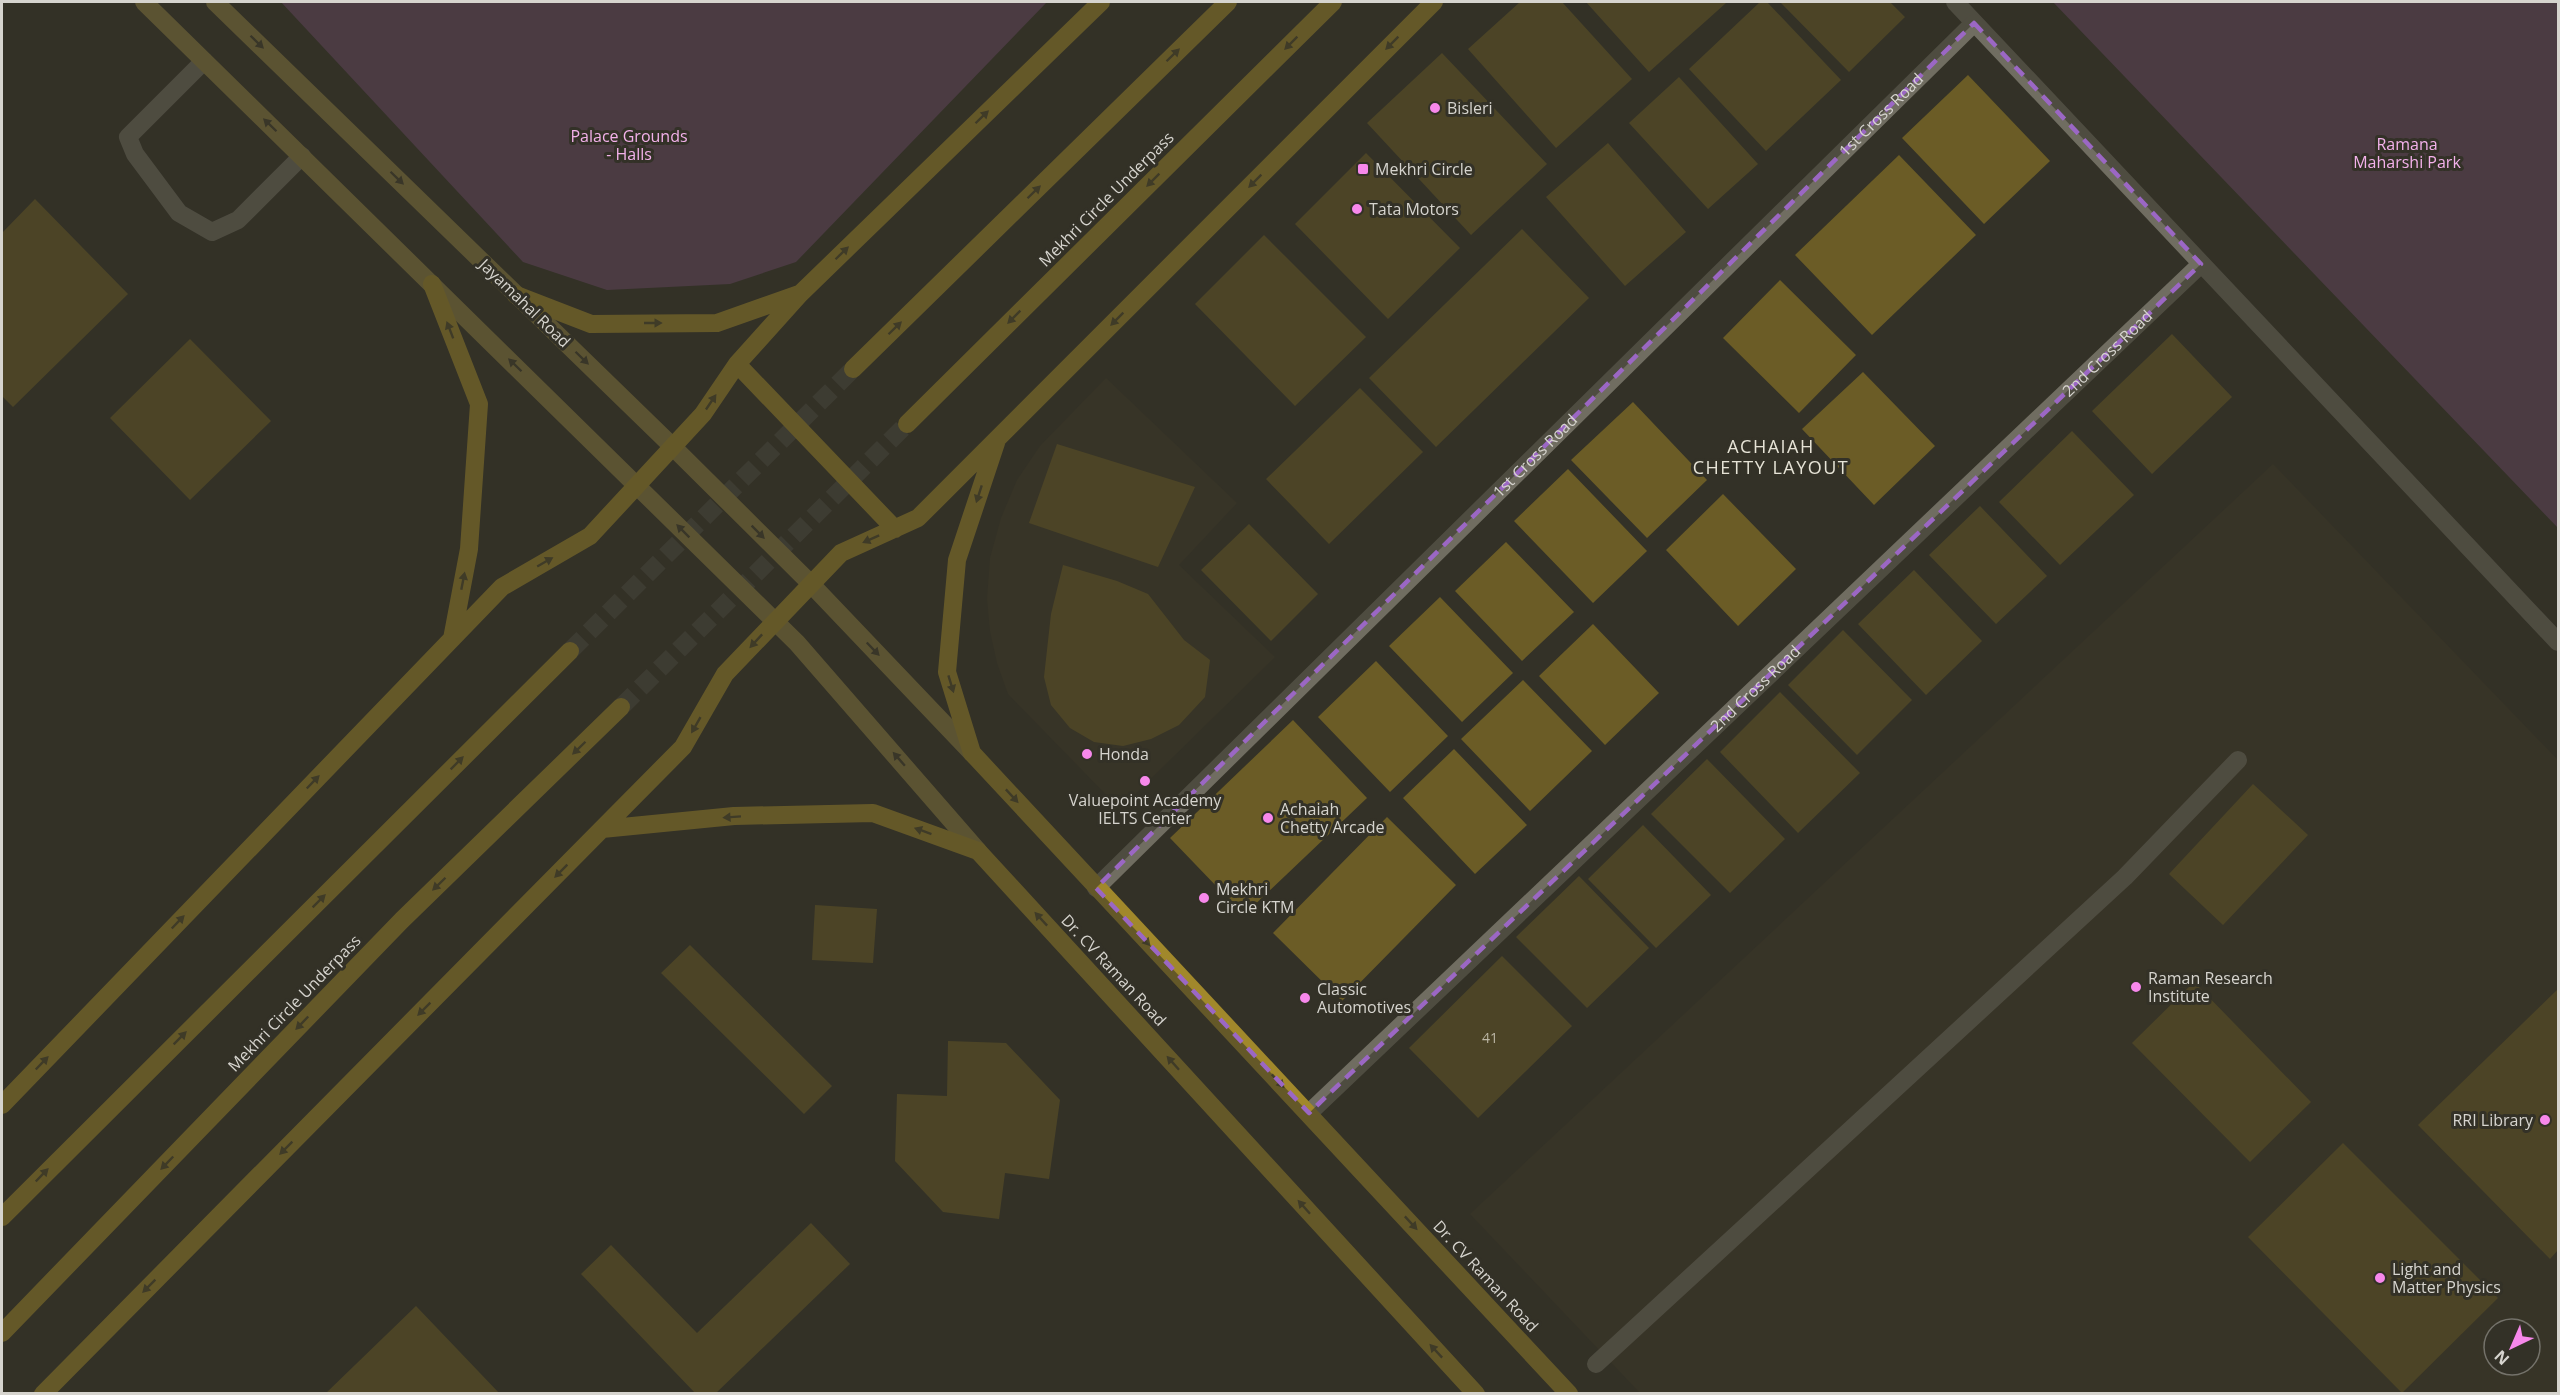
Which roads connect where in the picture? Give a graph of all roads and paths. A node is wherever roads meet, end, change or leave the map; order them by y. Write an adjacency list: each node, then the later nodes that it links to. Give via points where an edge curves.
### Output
1 (144, 2): 9 (main road)
2 (215, 2): 14 (main road, Jayamahal Road, one-way to 14)
3 (1101, 2): 13 (highway, one-way to 3)
4 (1228, 2): 16 (highway, one-way to 4)
5 (1333, 2): 17 (highway, Mekhri Circle Underpass, one-way to 17)
6 (1434, 2): 18 (highway, one-way to 18)
7 (1954, 2): 8 (street)
8 (1974, 23): 11 (street); 33 (street, 1st Cross Road)
9 (204, 61): 10 (main road, one-way to 9); 10 (street, via 128,137 135,154 179,213 212,232 238,220)
10 (302, 156): 12 (main road)
11 (2201, 264): 26 (street); 35 (street, 2nd Cross Road)
12 (432, 284): 20 (main road, one-way to 12); 25 (highway, one-way to 12, via 470,549 479,404)
13 (800, 294): 14 (highway, one-way to 13, via 591,324 717,323); 15 (highway)
14 (516, 295): 19 (main road, Jayamahal Road, one-way to 19)
15 (737, 364): 19 (highway, one-way to 15, via 703,414); 21 (highway)
16 (853, 369)
17 (907, 424)
18 (997, 438): 21 (highway, via 918,518); 29 (highway, one-way to 29, via 957,560 947,672)
19 (672, 446): 20 (highway); 22 (main road, Jayamahal Road, one-way to 22)
20 (637, 485): 24 (main road, Dr. CV Raman Road, one-way to 20); 25 (highway, one-way to 20, via 502,587 590,536)
21 (895, 529): 22 (highway, one-way to 22, via 841,553)
22 (810, 583): 23 (main road, Jayamahal Road); 24 (highway)
23 (833, 607): 29 (main road, Dr. CV Raman Road, one-way to 29)
24 (775, 621): 31 (highway, one-way to 31, via 725,674 683,747); 32 (main road, Dr. CV Raman Road, one-way to 24)
25 (452, 639): 34 (highway, one-way to 25)
26 (2559, 642)
27 (570, 651): 36 (highway, one-way to 27)
28 (621, 707): 37 (highway, Mekhri Circle Underpass, one-way to 37, via 402,920)
29 (972, 753): 33 (highway, Dr. CV Raman Road, one-way to 33)
30 (2238, 760): 38 (street, via 2125,877)
31 (602, 829): 32 (highway, one-way to 31, via 873,813 734,816); 39 (highway, one-way to 39)
32 (978, 851): 40 (highway, Dr. CV Raman Road, one-way to 32)
33 (1096, 888): 35 (highway, Dr. CV Raman Road, one-way to 35)
34 (2, 1105)
35 (1309, 1113): 41 (highway, Dr. CV Raman Road, one-way to 41)
36 (2, 1217)
37 (2, 1333)
38 (1596, 1364)
39 (43, 1394)
40 (1476, 1394)
41 (1569, 1394)

